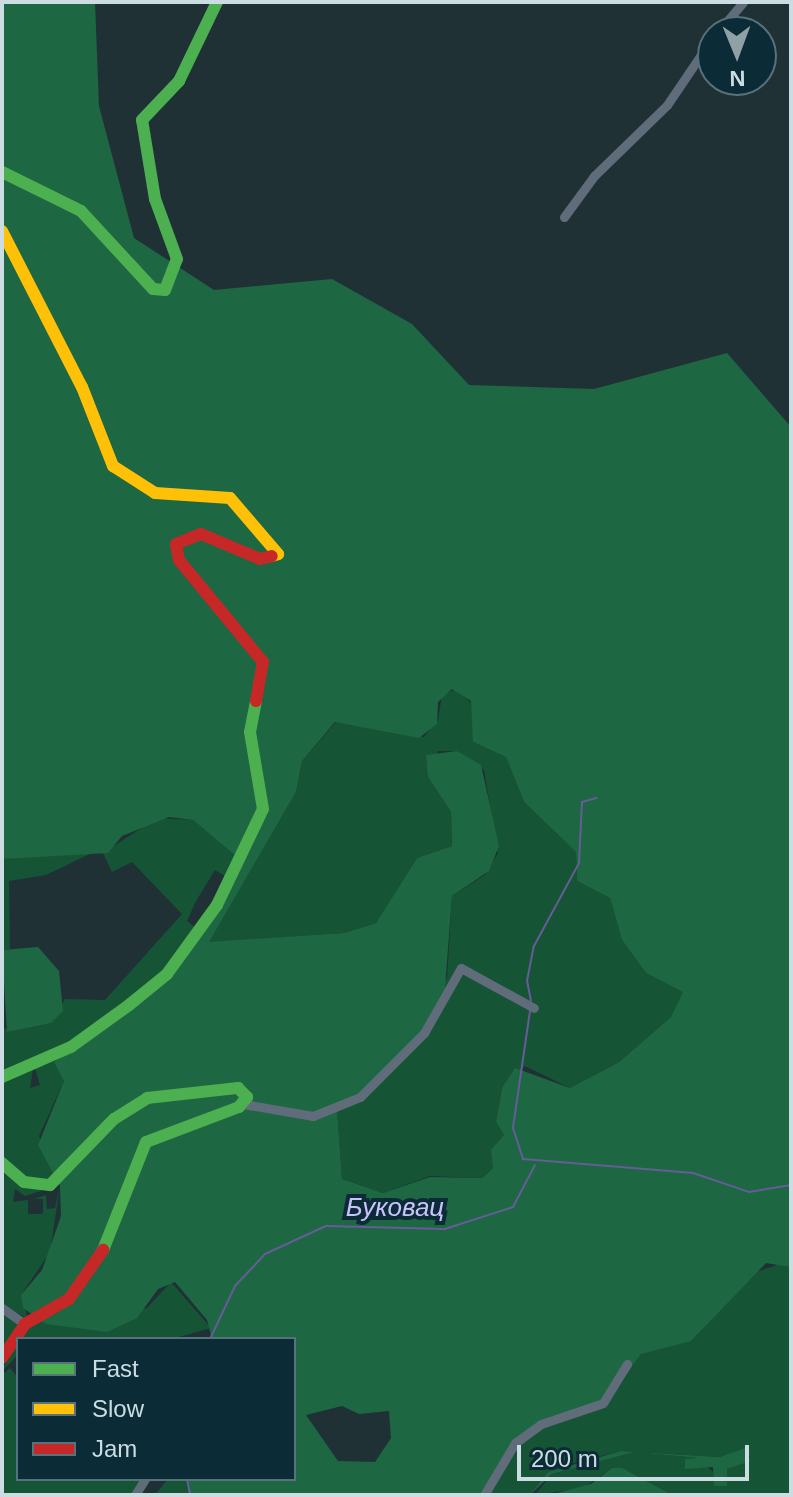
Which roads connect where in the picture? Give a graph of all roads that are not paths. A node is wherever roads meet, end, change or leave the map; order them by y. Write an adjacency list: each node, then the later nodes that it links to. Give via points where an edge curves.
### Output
1 (217, 2): 3 (street, via 179,81 142,120 155,199 177,259 165,290 153,289 81,211)
2 (697, 61): 4 (street, via 667,105 594,176)
3 (2, 172)
4 (564, 217)
5 (2, 231): 7 (street, via 82,387 113,466 155,493 230,498 278,554 260,559 201,534 176,544 179,560 224,606 263,662 250,732 263,809 217,905 167,974 129,1005 71,1047)
6 (532, 1007): 8 (street, via 461,968 424,1033 360,1097 313,1116)
7 (2, 1077)
8 (243, 1104): 9 (street, via 238,1088 147,1098 114,1119 50,1185 24,1182); 11 (street, via 146,1142 107,1244 64,1304)
9 (2, 1163)
10 (2, 1308): 11 (street)
11 (25, 1324): 12 (street)
12 (16, 1337)
13 (16, 1337): 14 (street)
14 (2, 1358)
15 (627, 1364): 16 (street, via 603,1403 549,1421 515,1443)
16 (484, 1495)

